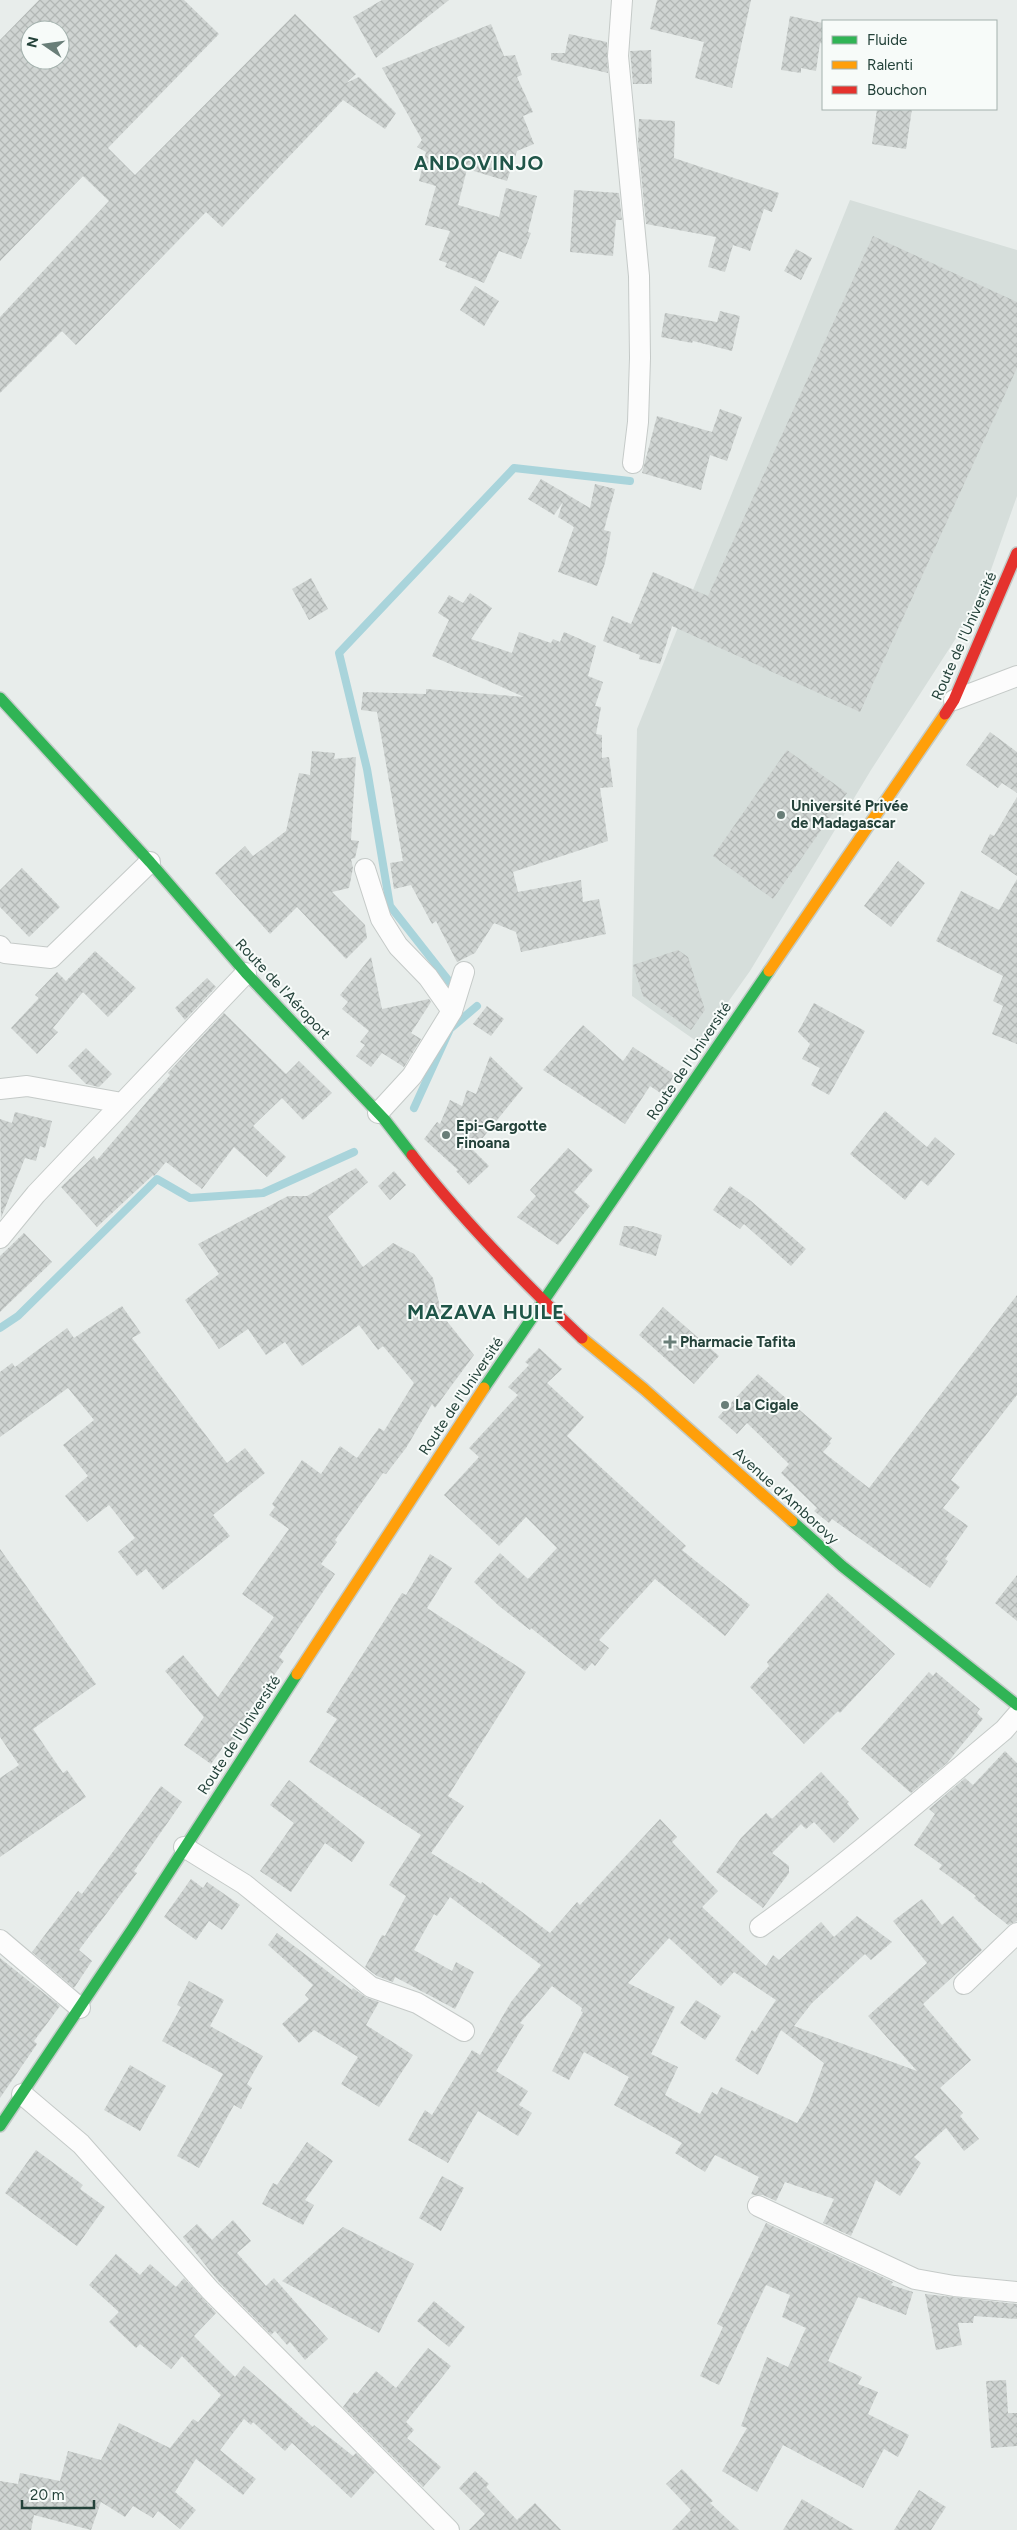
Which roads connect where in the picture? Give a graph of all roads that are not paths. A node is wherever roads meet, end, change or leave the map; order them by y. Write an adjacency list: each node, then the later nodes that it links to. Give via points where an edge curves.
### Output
1 (622, 0): 2 (street, via 618,56 639,276 638,422)
2 (633, 463)
3 (1017, 553): 6 (street, Route de l'Université)
4 (1017, 676): 6 (street)
5 (0, 698): 7 (street, Route de l'Aéroport)
6 (954, 700): 17 (street, Route de l'Université)
7 (150, 862): 9 (street, via 51,958 5,953); 11 (street, Route de l'Aéroport)
8 (365, 869): 12 (street, via 381,919 398,946 428,977)
9 (0, 946)
10 (464, 972): 12 (street)
11 (246, 973): 14 (street); 15 (street, Route de l'Aéroport)
12 (452, 1011): 15 (street, via 412,1076)
13 (0, 1089): 14 (street, via 27,1086)
14 (122, 1103): 16 (street, via 36,1194)
15 (378, 1113): 17 (street, Route de l'Aéroport, via 451,1205)
16 (0, 1238)
17 (543, 1301): 18 (street, Avenue d'Amborovy, via 842,1566); 20 (street, Route de l'Université)
18 (1017, 1705)
19 (1017, 1715): 21 (street, via 1004,1730 906,1812)
20 (184, 1847): 25 (street, Route de l'Université); 26 (street, via 244,1884 371,1987 417,2003)
21 (760, 1927)
22 (1017, 1933): 24 (street)
23 (0, 1940): 25 (street)
24 (964, 1984)
25 (80, 2008): 27 (street, Route de l'Université)
26 (464, 2031)
27 (22, 2094): 28 (street, Route de l'Université); 31 (street, via 81,2144 210,2290)
28 (0, 2126)
29 (758, 2206): 30 (street, via 915,2279)
30 (1017, 2292)
31 (449, 2530)

